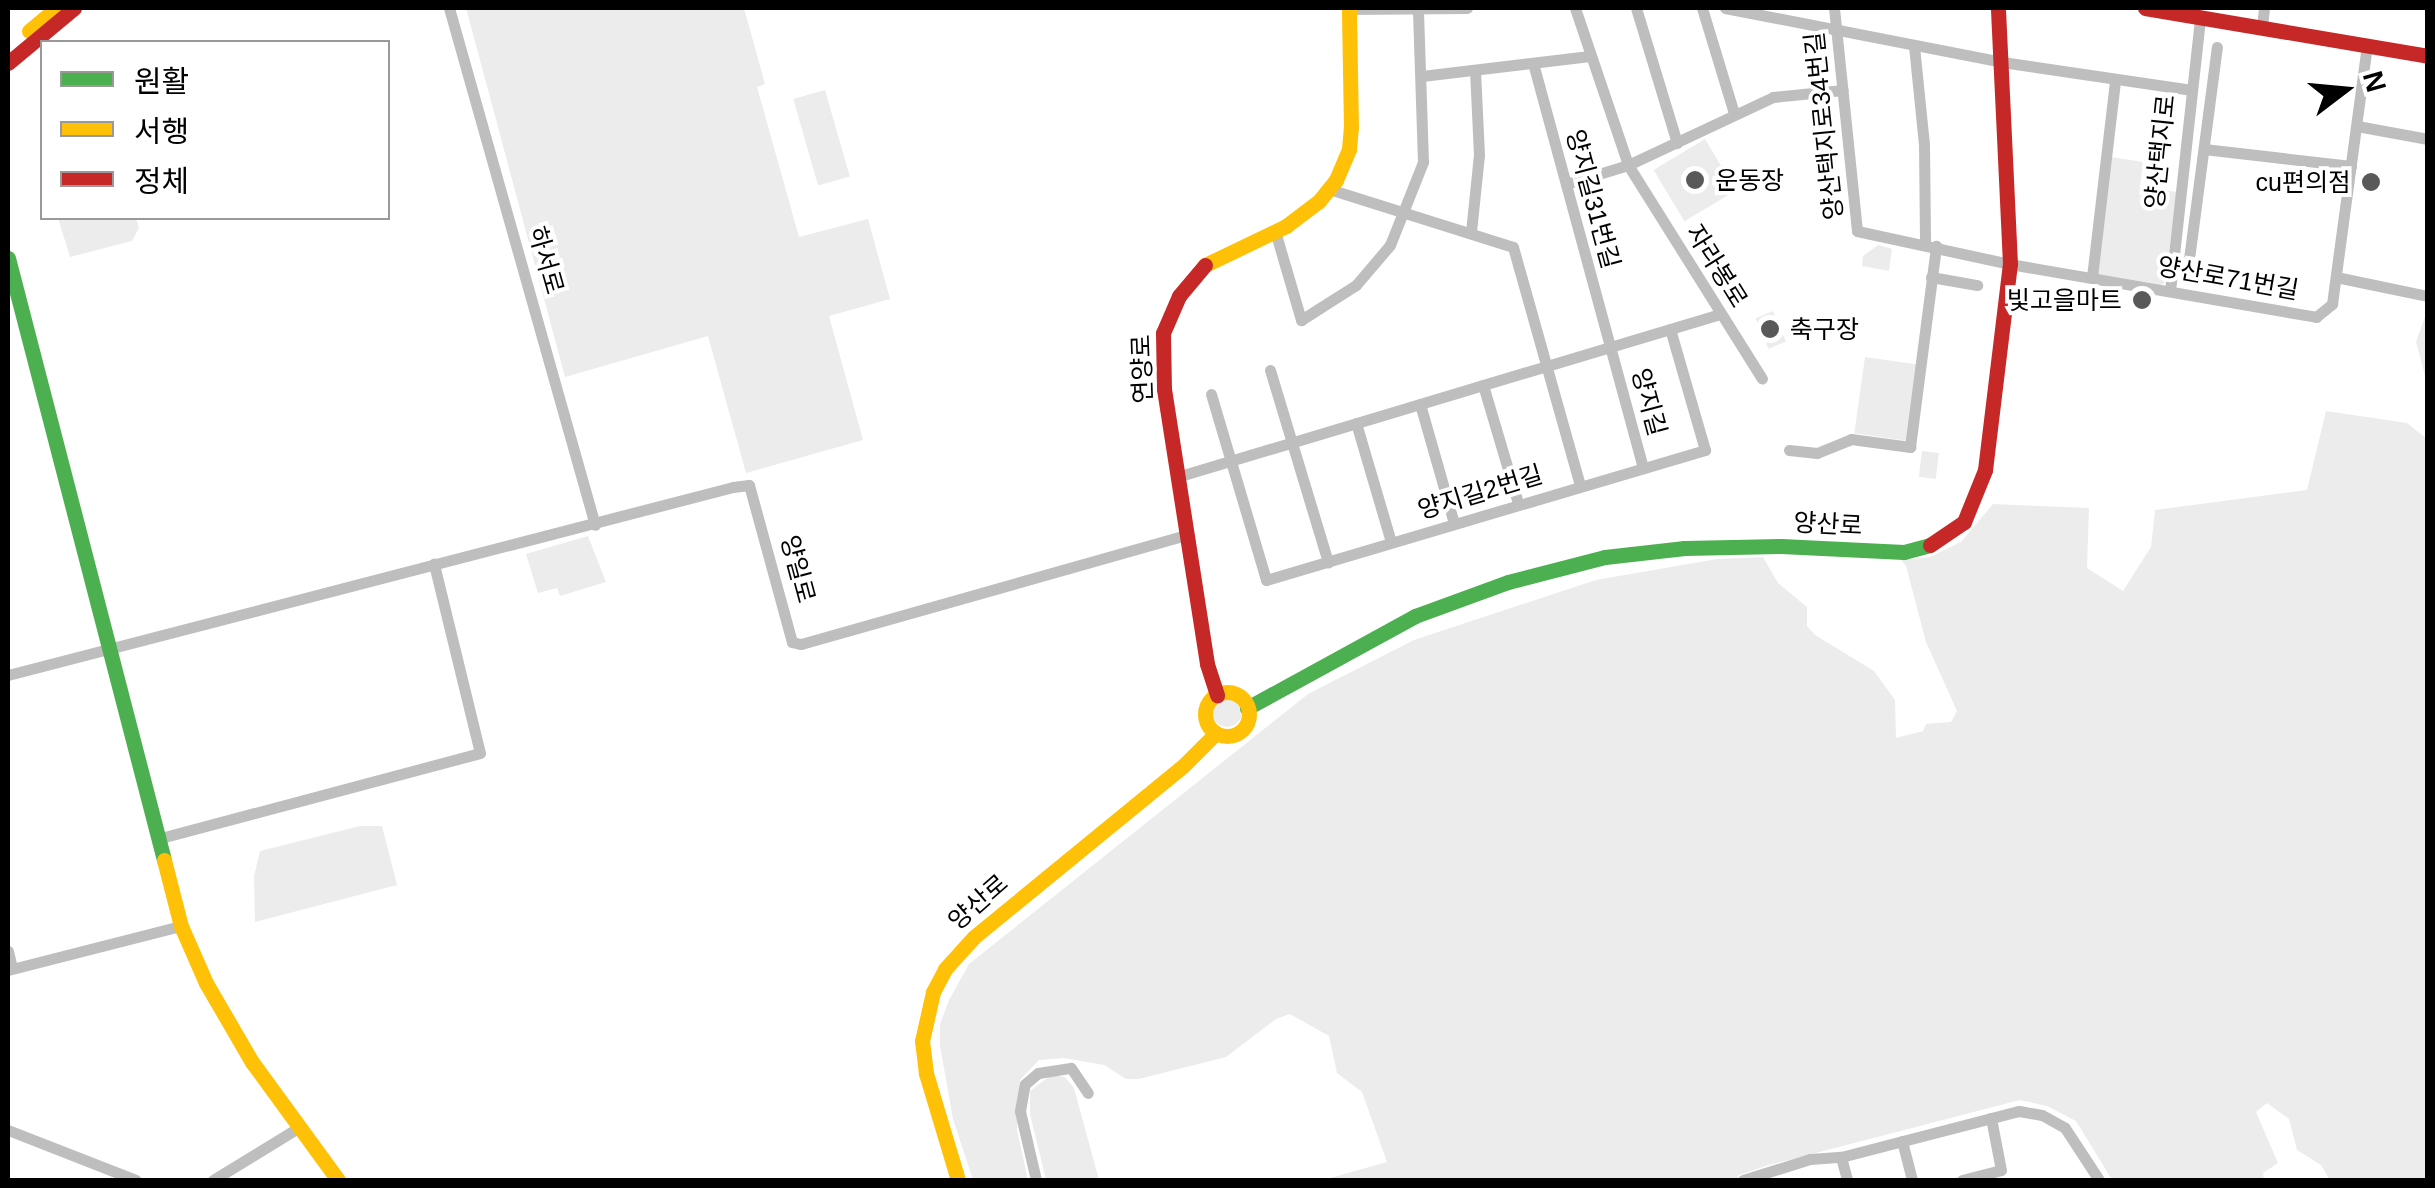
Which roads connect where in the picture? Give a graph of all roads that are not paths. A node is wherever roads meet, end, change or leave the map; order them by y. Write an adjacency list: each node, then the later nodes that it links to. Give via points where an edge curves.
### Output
1 (56, 8): 21 (street)
2 (74, 8): 21 (street)
3 (450, 8): 72 (street, 하서로)
4 (1349, 8): 14 (street); 40 (street, 연양로, via 1350,138)
5 (1467, 8): 14 (street)
6 (1575, 8): 22 (street, 자라봉로)
7 (1636, 8): 35 (street)
8 (1702, 8): 32 (street)
9 (1725, 8): 17 (street)
10 (1834, 8): 17 (street, 양산택지로34번길)
11 (1998, 8): 24 (street, 양산로)
12 (2145, 8): 15 (street)
13 (2264, 8): 16 (street)
14 (1418, 9): 28 (street)
15 (2200, 18): 16 (street); 31 (street, 양산택지로)
16 (2262, 27): 19 (street)
17 (1837, 29): 18 (street); 30 (street, 양산택지로34번길)
18 (1914, 46): 24 (street); 44 (street)
19 (2367, 46): 23 (street); 33 (street, 양산로71번길)
20 (2216, 47): 36 (street)
21 (11, 52): 27 (street)
22 (1590, 56): 25 (street); 37 (street, 자라봉로)
23 (2428, 56)
24 (2002, 62): 29 (street); 46 (street, 양산로)
25 (1533, 63): 26 (street); 39 (street, 양지길31번길)
26 (1475, 70): 28 (street); 43 (street, via 1479,154)
27 (8, 75)
28 (1422, 76): 41 (street, via 1423,162)
29 (2115, 81): 31 (street); 49 (street)
30 (1843, 90): 32 (street, via 1773,97); 44 (street, 양산택지로34번길, via 1858,230)
31 (2192, 90): 52 (street, 양산택지로)
32 (1734, 112): 35 (street)
33 (2357, 126): 34 (street); 38 (street, 양산로71번길)
34 (2428, 138)
35 (1676, 143): 37 (street)
36 (2204, 149): 38 (street); 47 (street)
37 (1628, 165): 39 (street); 54 (street, 자라봉로)
38 (2352, 166): 50 (street, 양산로71번길)
39 (1566, 184): 56 (street, 양지길31번길)
40 (1330, 190): 41 (street); 42 (street, 연양로)
41 (1406, 214): 42 (street, via 1367,274 1301,320); 43 (street)
42 (1276, 231): 68 (street, 연양로, via 1206,264 1167,319 1164,389)
43 (1471, 232): 57 (street, via 1512,248)
44 (1931, 245): 46 (street, 양산택지로34번길); 48 (street)
45 (8, 258): 77 (street)
46 (2010, 264): 49 (street, 양산로71번길); 80 (street, 양산로, via 1978,498 1964,522 1932,545 1904,552 1724,546 1592,560 1415,616)
47 (2187, 274)
48 (1931, 277): 51 (street); 65 (street, via 1910,448 1851,439 1817,453)
49 (2092, 277): 52 (street, 양산로71번길)
50 (2336, 277): 52 (street, 양산로71번길, via 2332,304 2316,317); 53 (street)
51 (1977, 285)
52 (2170, 291)
53 (2428, 296)
54 (1720, 314): 55 (street, 양지길); 59 (street, 자라봉로)
55 (1670, 329): 56 (street, 양지길); 67 (street, 양지길2번길, via 1706,450)
56 (1611, 347): 57 (street, 양지길); 67 (street, 양지길)
57 (1549, 366): 60 (street, 양지길); 69 (street)
58 (1270, 370): 64 (street)
59 (1762, 380)
60 (1483, 386): 62 (street, 양지길); 70 (street)
61 (1211, 394): 66 (street)
62 (1420, 404): 63 (street, 양지길); 71 (street)
63 (1356, 423): 64 (street, 양지길); 74 (street)
64 (1292, 442): 66 (street, 양지길); 75 (street)
65 (1789, 450)
66 (1232, 460): 68 (street, 양지길); 75 (street, 양지길2번길, via 1266,580)
67 (1643, 468): 69 (street, 양지길2번길)
68 (1180, 476): 73 (street, 연양로)
69 (1580, 486): 70 (street, 양지길2번길)
70 (1518, 504): 71 (street, 양지길2번길)
71 (1454, 523): 74 (street, 양지길2번길)
72 (595, 525): 73 (street, 양일로, via 750,485 792,642 801,644); 76 (street, 양일로)
73 (1188, 535): 79 (street, 연양로)
74 (1391, 542): 75 (street, 양지길2번길)
75 (1328, 562)
76 (434, 564): 77 (street, 양일로); 82 (street, via 480,754)
77 (110, 649): 78 (street, 양일로); 82 (street)
78 (8, 675)
79 (1217, 695): 80 (street, via 1236,694); 81 (street, via 1205,715)
80 (1247, 708): 81 (street, via 1238,732)
81 (1216, 733): 96 (street, 양산로, via 974,937 945,969 922,1041)
82 (157, 839): 83 (street)
83 (182, 926): 85 (street); 88 (street, via 226,1019)
84 (8, 950): 85 (street)
85 (10, 970)
86 (1088, 1092): 97 (street, via 1071,1068 1038,1073 1026,1084 1020,1111)
87 (1992, 1118): 90 (street); 101 (street, via 2001,1170); 102 (street, via 2042,1115 2065,1128)
88 (298, 1128): 94 (street); 95 (street)
89 (8, 1130): 93 (street)
90 (1902, 1141): 91 (street); 100 (street)
91 (1841, 1158): 92 (street, via 1810,1159); 99 (street)
92 (1779, 1175): 98 (street)
93 (136, 1180)
94 (213, 1180)
95 (338, 1180)
96 (958, 1180)
97 (1036, 1180)
98 (1743, 1180)
99 (1847, 1180)
100 (1912, 1180)
101 (1962, 1180)
102 (2098, 1180)

